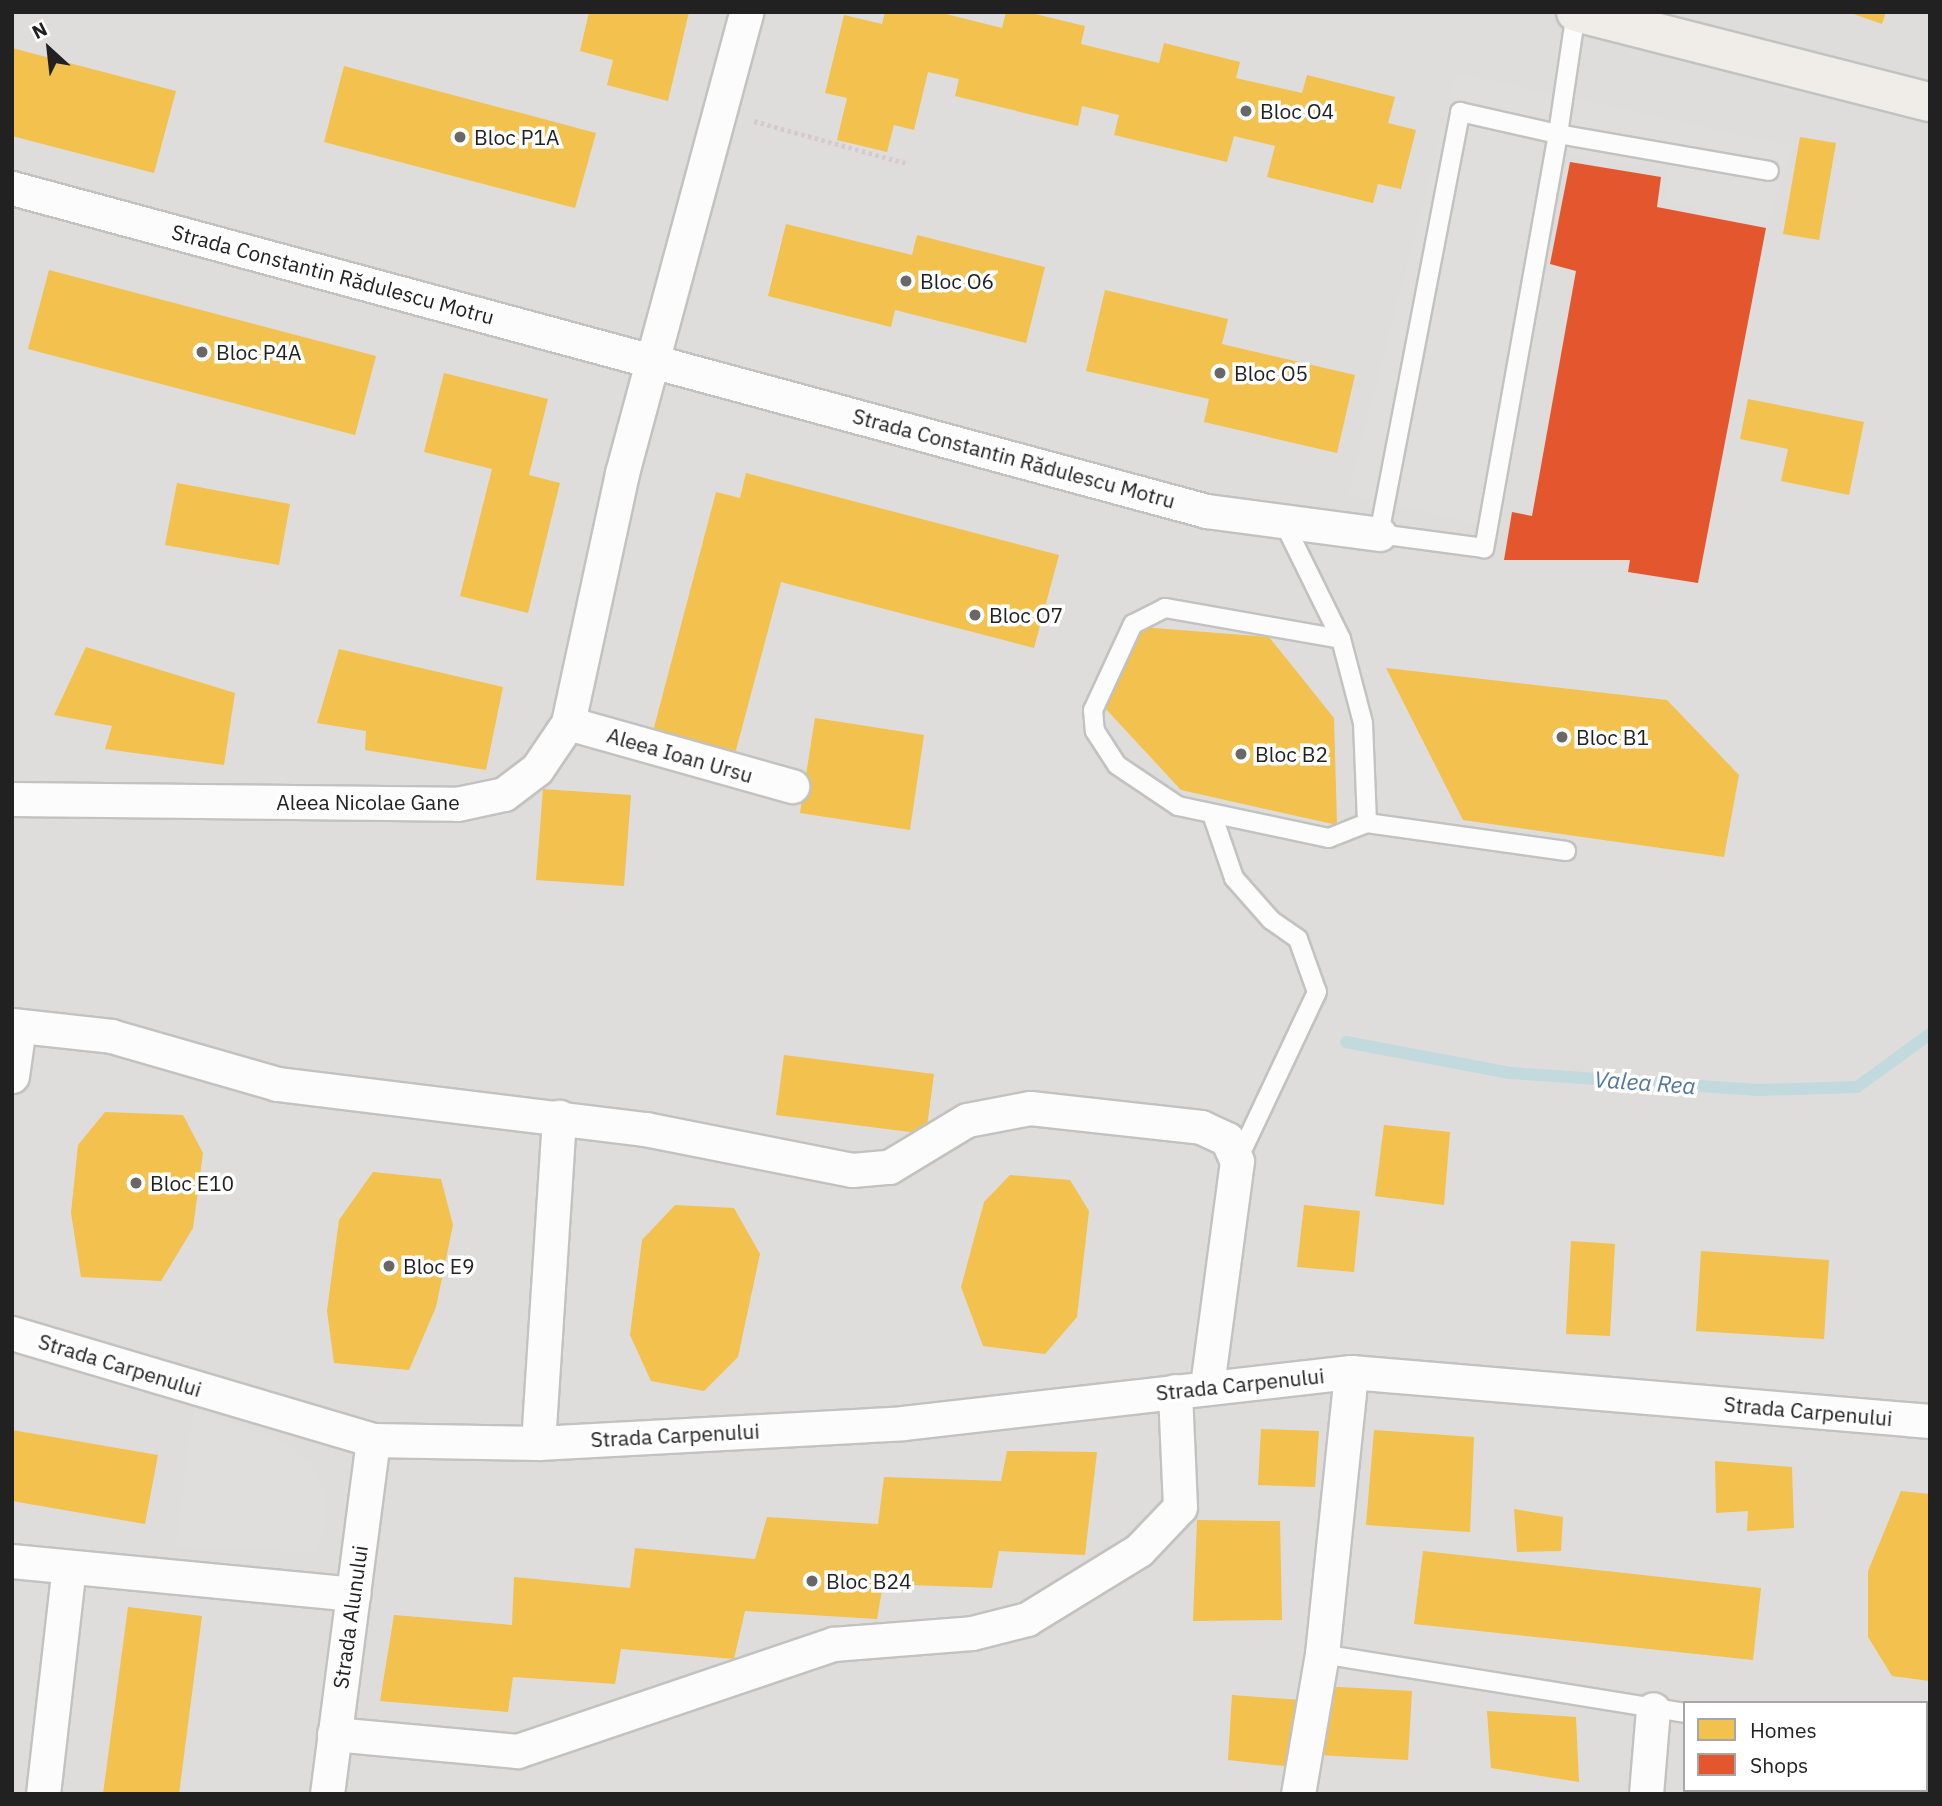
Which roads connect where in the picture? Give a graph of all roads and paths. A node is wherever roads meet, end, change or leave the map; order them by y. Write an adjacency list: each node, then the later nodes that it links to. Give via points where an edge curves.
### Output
1 (746, 12): 4 (street)
2 (1576, 12): 3 (main road); 5 (lane)
3 (1930, 102)
4 (720, 112): 6 (path); 9 (street)
5 (1558, 134): 7 (lane); 11 (lane, via 1485,548); 11 (lane, via 1460,112)
6 (905, 163)
7 (1769, 171)
8 (12, 188): 9 (street, Strada Constantin Rădulescu Motru)
9 (653, 359): 10 (street, Strada Constantin Rădulescu Motru, via 1207,511); 13 (street, Aleea Nicolae Gane)
10 (1283, 521): 11 (street, Strada Constantin Rădulescu Motru); 12 (lane)
11 (1380, 534)
12 (1342, 639): 16 (lane, via 1165,608 1133,624 1093,710 1095,731 1117,765 1150,790); 17 (lane, via 1363,723)
13 (568, 723): 14 (street, Aleea Ioan Ursu); 15 (street, Aleea Nicolae Gane, via 537,769 505,794 457,804)
14 (792, 786)
15 (12, 799)
16 (1212, 814): 17 (lane, via 1329,838); 22 (lane, via 1234,878 1271,920 1298,939 1317,992)
17 (1367, 823): 18 (lane)
18 (1566, 851)
19 (15, 1025): 20 (street); 21 (street, via 111,1036 277,1084)
20 (12, 1076)
21 (559, 1117): 22 (street, via 852,1170 889,1167 967,1120 1030,1108 1201,1127 1227,1139); 28 (street)
22 (1237, 1161): 25 (street)
23 (12, 1333): 27 (street, Strada Carpenului)
24 (1351, 1373): 25 (street, Strada Carpenului); 26 (street, Strada Carpenului); 32 (street, Strada Carpenului)
25 (1191, 1389): 28 (street, Strada Carpenului, via 903,1423); 34 (street, via 1180,1507 1139,1550 1027,1619 972,1633 834,1644 517,1751)
26 (1930, 1421)
27 (373, 1440): 28 (street, Strada Carpenului); 31 (street, Strada Alunului)
28 (538, 1443)
29 (12, 1561): 30 (street)
30 (69, 1567): 31 (street); 35 (street)
31 (353, 1594): 34 (street, Strada Alunului)
32 (1322, 1654): 33 (lane); 37 (street, Strada Carpenului)
33 (1669, 1711): 38 (street)
34 (334, 1734): 36 (street, Strada Alunului)
35 (43, 1794)
36 (327, 1794)
37 (1298, 1794)
38 (1646, 1794)

